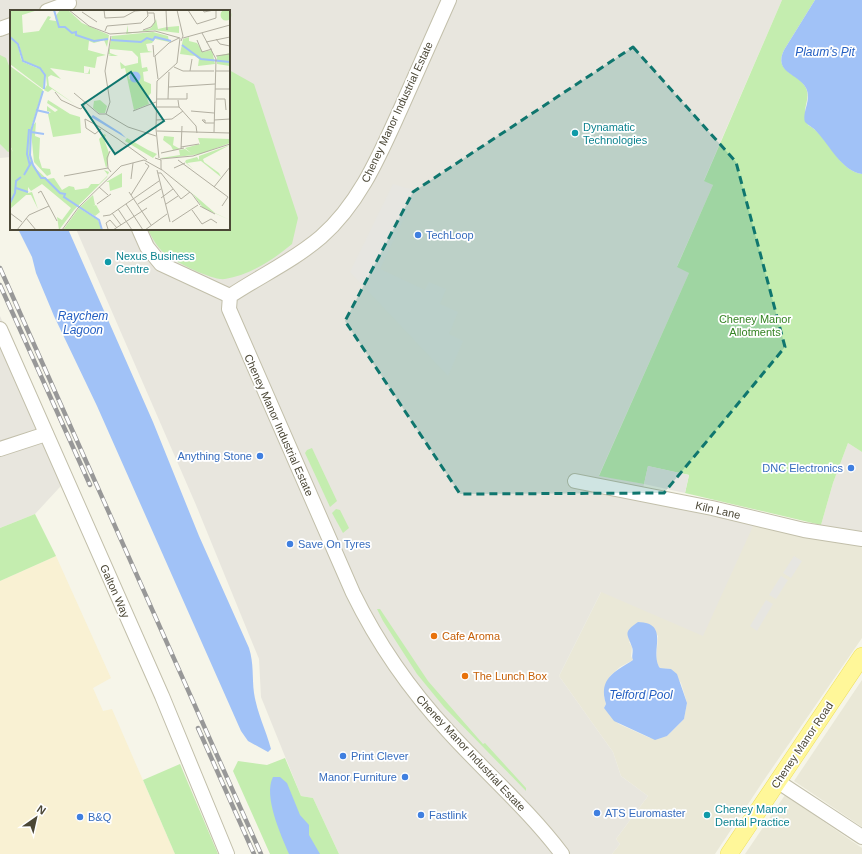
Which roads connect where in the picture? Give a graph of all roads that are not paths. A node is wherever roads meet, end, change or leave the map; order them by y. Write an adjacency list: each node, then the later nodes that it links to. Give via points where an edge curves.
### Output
1 (449, 0): 7 (street, Cheney Manor Industrial Estate, via 383,147 354,198 328,230 309,247 286,264)
2 (70, 5): 3 (street)
3 (51, 10)
4 (10, 24): 5 (street)
5 (0, 29)
6 (139, 230): 7 (street, via 147,248 161,264)
7 (230, 296): 17 (street, Cheney Manor Industrial Estate, via 231,315 353,593 376,635 409,686 429,710 538,825)
8 (0, 328): 9 (street, Galton Way)
9 (46, 434): 10 (street); 16 (street, Galton Way, via 162,696)
10 (0, 449)
11 (575, 481): 12 (street, Kiln Lane, via 704,506 819,533)
12 (862, 538)
13 (862, 656): 14 (main road, Cheney Manor Road)
14 (777, 781): 15 (street); 18 (main road, Cheney Manor Road)
15 (862, 837)
16 (227, 854)
17 (562, 854)
18 (729, 854)

